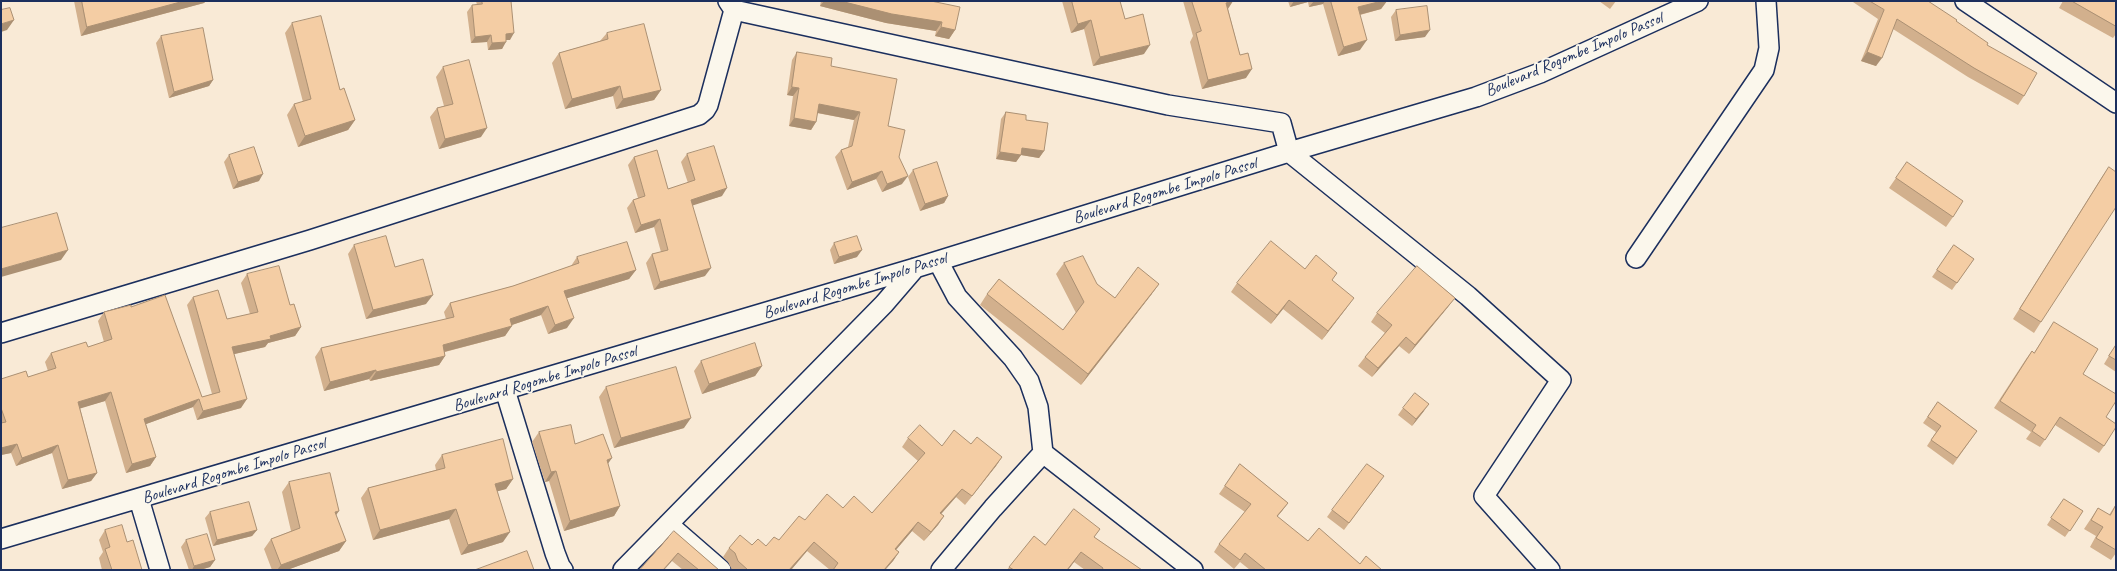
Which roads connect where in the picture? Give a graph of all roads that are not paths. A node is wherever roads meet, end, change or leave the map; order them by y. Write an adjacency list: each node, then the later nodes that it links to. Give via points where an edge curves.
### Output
1 (1698, 1): 6 (street, Boulevard Rogombe Impolo Passol, via 1540,73 1483,94)
2 (1766, 1): 7 (street, via 1769,48 1764,70)
3 (1965, 1): 5 (street)
4 (731, 5): 6 (street, via 1168,105 1281,123); 10 (street, via 708,105 699,115 310,240)
5 (2116, 103)
6 (1289, 152): 8 (street, Boulevard Rogombe Impolo Passol); 22 (street, via 1468,296 1561,380 1484,496)
7 (1636, 258)
8 (938, 261): 9 (street, Boulevard Rogombe Impolo Passol); 12 (street, via 957,296 1013,358 1029,381 1038,407)
9 (915, 268): 11 (street, Boulevard Rogombe Impolo Passol); 14 (street, via 878,310)
10 (1, 333)
11 (505, 390): 13 (street, Boulevard Rogombe Impolo Passol); 17 (street, via 555,553)
12 (1043, 453): 20 (street); 21 (street)
13 (139, 499): 15 (street, Boulevard Rogombe Impolo Passol); 16 (street)
14 (668, 524): 18 (street); 19 (street)
15 (1, 539)
16 (160, 570)
17 (564, 570)
18 (623, 570)
19 (721, 570)
20 (941, 570)
21 (1193, 570)
22 (1550, 570)

